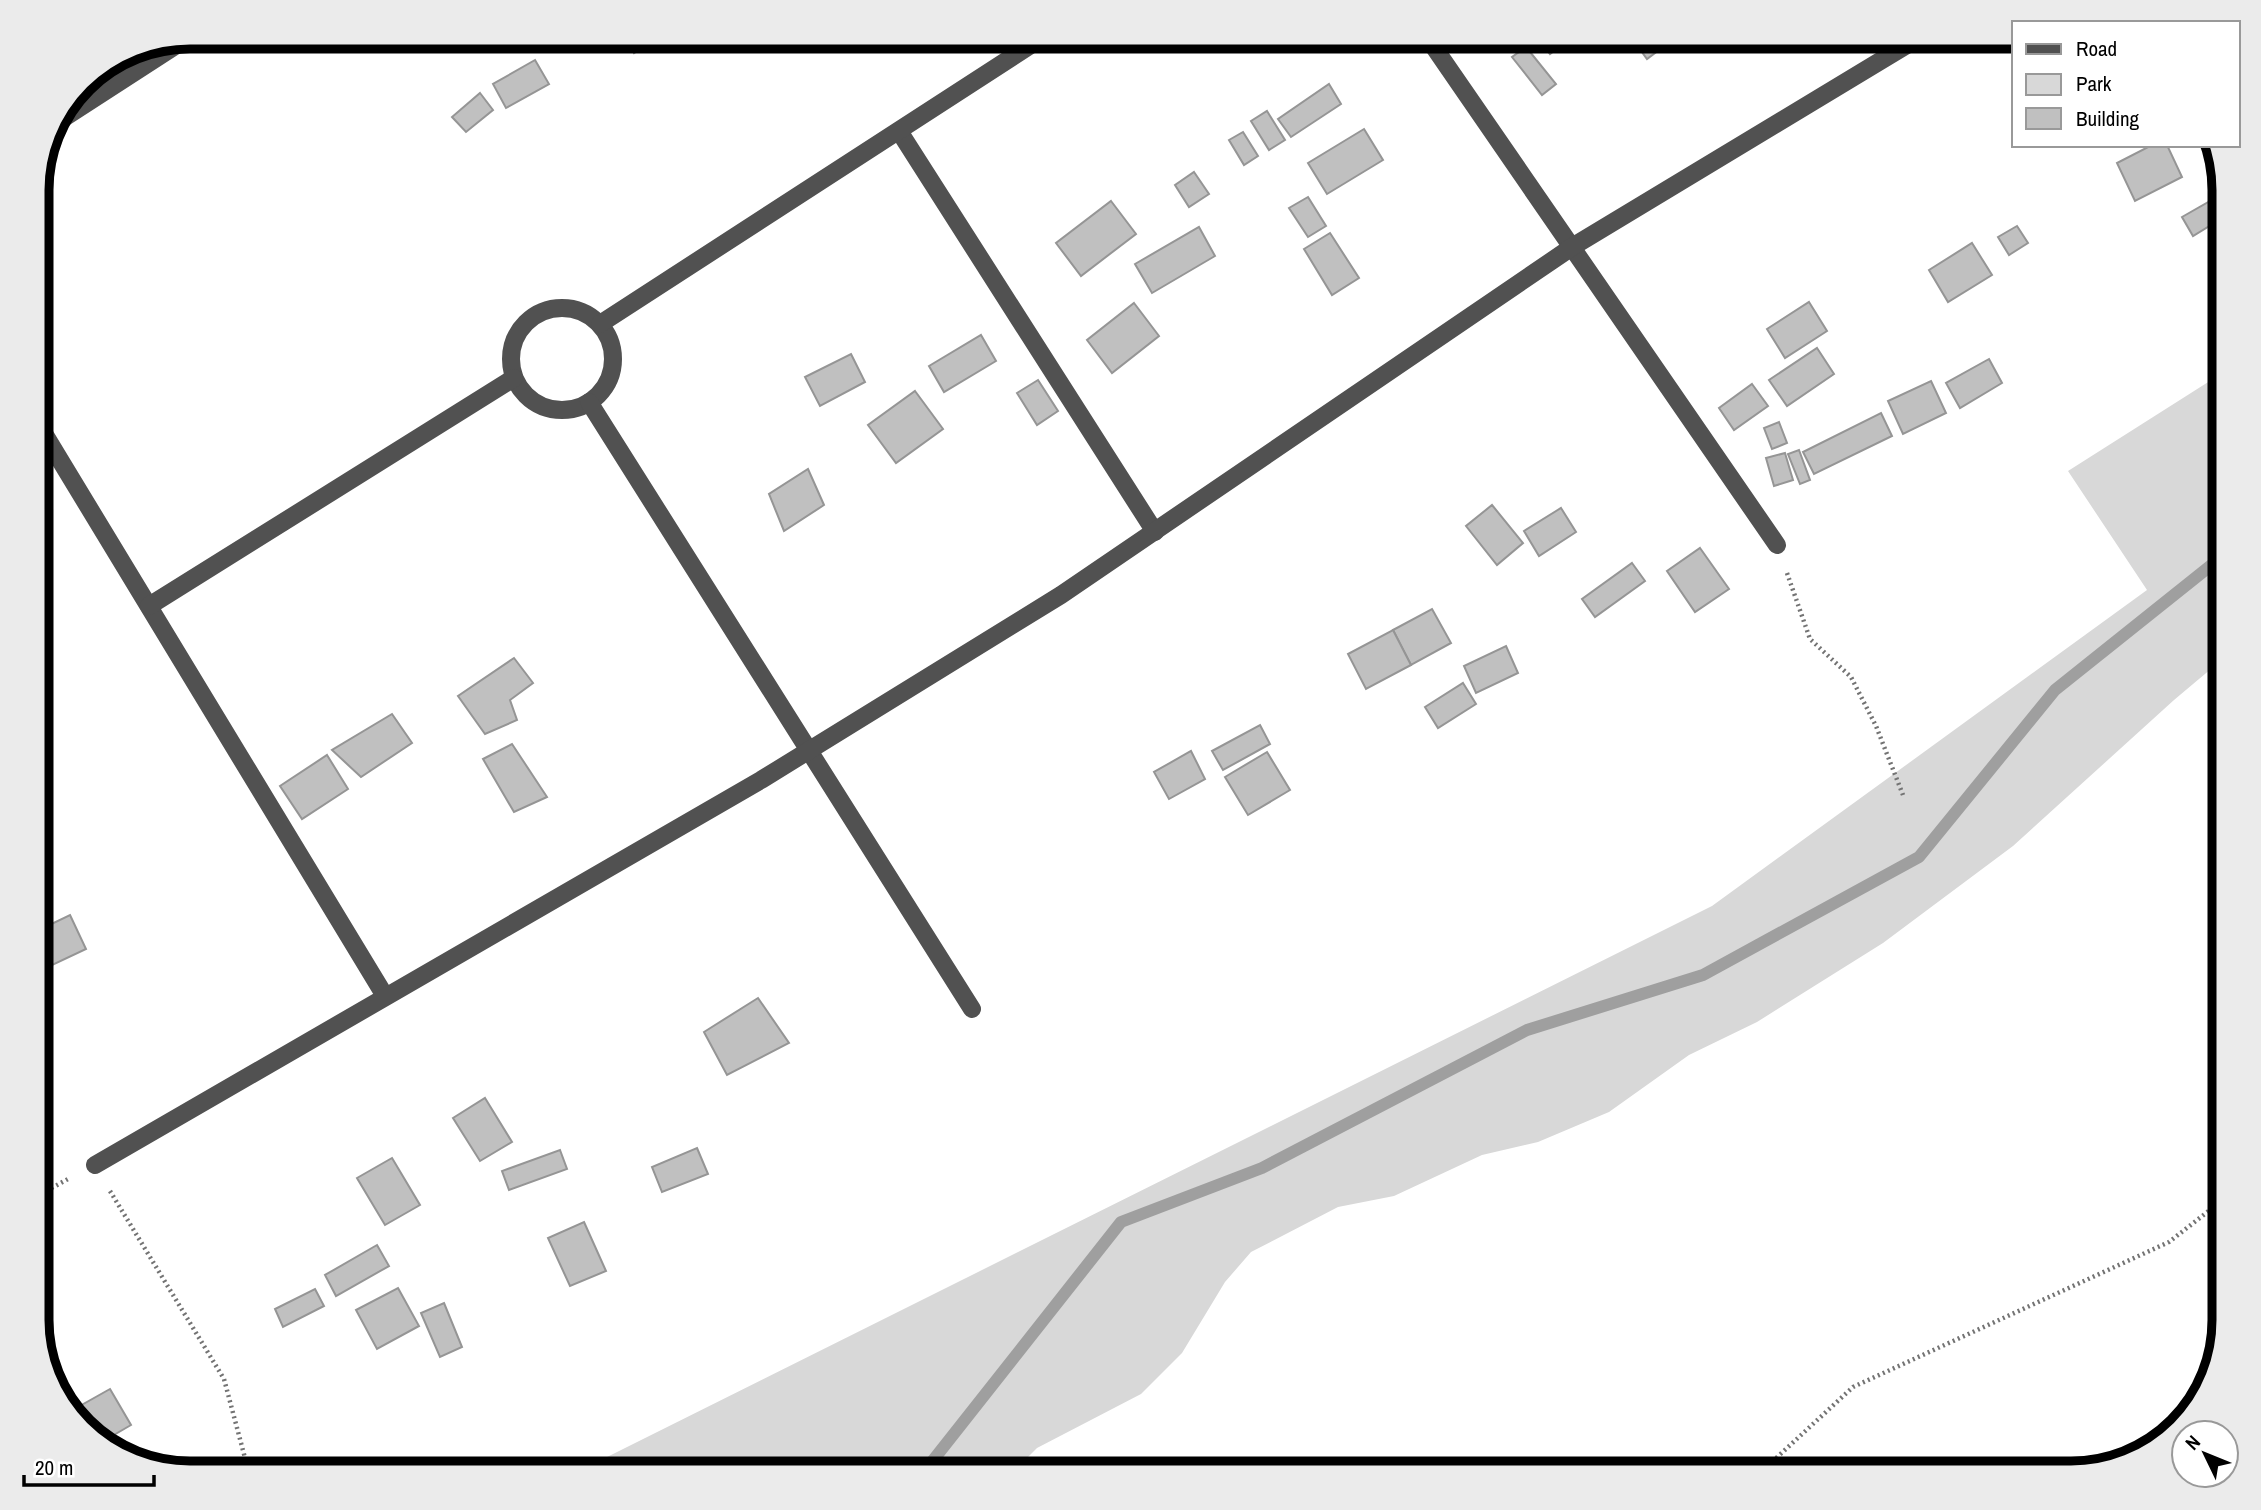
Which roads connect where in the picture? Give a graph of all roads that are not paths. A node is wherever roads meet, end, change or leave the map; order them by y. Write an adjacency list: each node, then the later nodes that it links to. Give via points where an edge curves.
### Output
1 (1025, 49): 6 (street)
2 (1435, 49): 7 (street)
3 (1900, 49): 7 (street)
4 (167, 51): 5 (street)
5 (73, 112)
6 (899, 131): 8 (street); 12 (street)
7 (1572, 247): 12 (street); 13 (street)
8 (600, 324): 9 (street, via 569,308 535,315 521,327 513,343); 10 (street, via 613,357 611,374)
9 (514, 379): 10 (street, via 523,393 554,410); 14 (street)
10 (589, 402): 15 (street)
11 (49, 442): 14 (street)
12 (1154, 532): 15 (street, via 1061,596)
13 (1777, 545)
14 (149, 606): 16 (street)
15 (809, 751): 16 (street); 17 (street)
16 (385, 996): 18 (street)
17 (972, 1009)
18 (95, 1164)

